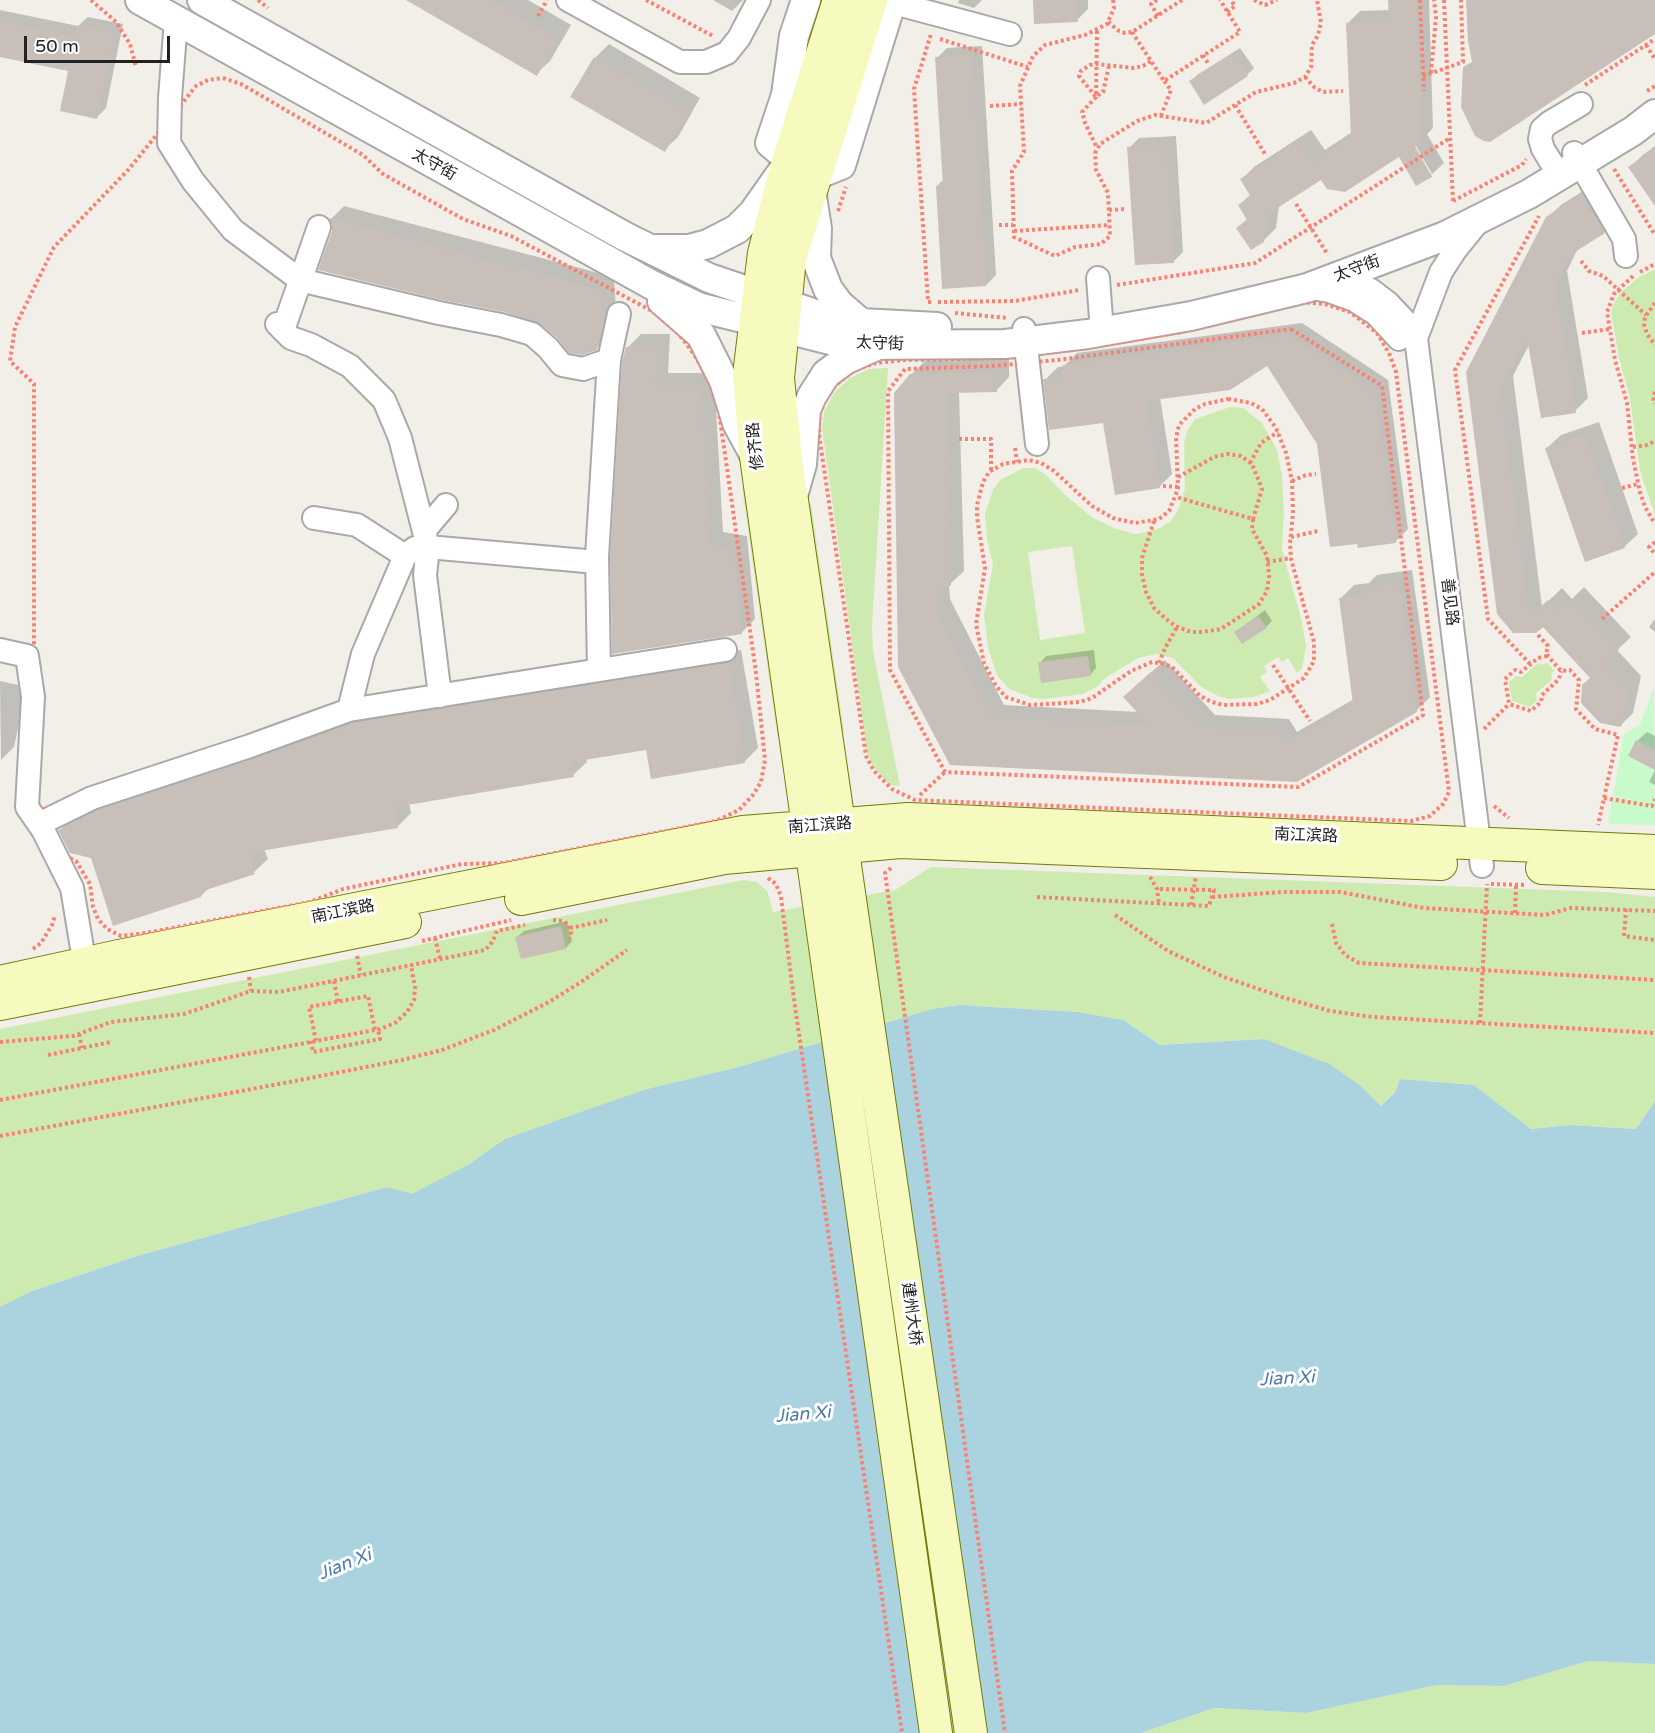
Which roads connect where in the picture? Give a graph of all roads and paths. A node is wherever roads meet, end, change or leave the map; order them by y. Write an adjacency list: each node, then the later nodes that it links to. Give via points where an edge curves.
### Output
1 (91, 0): 43 (path, via 116,22 130,44)
2 (140, 0): 23 (street, 太守街)
3 (202, 0): 81 (street, 太守街)
4 (547, 0): 26 (path)
5 (568, 0): 36 (street, via 680,62 706,62 727,53)
6 (646, 0): 36 (path)
7 (759, 0): 36 (street)
8 (806, 0): 62 (street, via 794,36 786,95 770,143)
9 (839, 0): 62 (main road, 修齐路)
10 (1113, 0): 29 (path)
11 (1157, 0): 27 (path, via 1151,4)
12 (1182, 0): 27 (path)
13 (1232, 0): 22 (path); 24 (path, via 1235,6)
14 (1254, 0): 15 (path, via 1265,5)
15 (1277, 0)
16 (1420, 0): 46 (path)
17 (1434, 0): 28 (path)
18 (1444, 0): 25 (path)
19 (1461, 0): 45 (path, bridge, via 1463,62)
20 (884, 1): 30 (street); 67 (main road, 修齐路)
21 (1317, 1): 47 (path, via 1321,22 1312,45 1311,68)
22 (1221, 2): 24 (path)
23 (178, 12): 86 (street, 太守街); 87 (street, via 169,143 192,181 233,230)
24 (1227, 12): 37 (path, via 1240,32)
25 (1445, 15): 28 (path); 59 (path)
26 (538, 16)
27 (1158, 16): 32 (path)
28 (1436, 17): 45 (path)
29 (1108, 22): 31 (path); 32 (path, via 1119,31)
30 (934, 25): 33 (path); 34 (street); 44 (path); 88 (path, via 914,89 928,302 1014,301)
31 (1097, 31): 40 (path); 44 (path, via 1045,45 1032,56)
32 (1132, 32): 39 (path)
33 (922, 33)
34 (1010, 34)
35 (1646, 45): 38 (path)
36 (731, 47)
37 (1203, 56): 41 (path); 48 (path)
38 (1655, 59)
39 (1151, 61): 42 (path, via 1134,68); 48 (path)
40 (1096, 64): 42 (path); 51 (path); 51 (path, via 1079,76)
41 (1209, 65)
42 (1109, 66): 51 (path, via 1103,92)
43 (136, 67)
44 (1028, 67): 53 (path, via 1020,86)
45 (1431, 73): 46 (path, bridge)
46 (1423, 76): 50 (path)
47 (1305, 77): 49 (path, via 1323,92); 55 (path, via 1256,92)
48 (1164, 81): 58 (path, via 1171,90)
49 (1343, 91)
50 (1424, 91)
51 (1096, 97): 60 (path, via 1082,112)
52 (1655, 100): 65 (street, 太守街)
53 (1021, 104): 56 (path); 75 (path, via 1024,152 1012,171)
54 (1581, 104): 65 (street, via 1549,123 1542,129 1540,139 1543,149)
55 (1235, 105): 58 (path, via 1206,123); 61 (path)
56 (990, 106)
57 (1655, 114): 65 (street, 太守街)
58 (1161, 116): 60 (path, via 1137,121)
59 (1450, 138): 73 (path); 78 (path)
60 (1097, 148): 70 (path, via 1096,170 1108,193)
61 (1265, 154)
62 (788, 162): 81 (street, via 753,213 737,229 689,249); 91 (main road, 修齐路, via 764,253)
63 (1622, 162): 64 (path)
64 (1613, 167): 65 (path); 80 (path)
65 (1571, 168): 73 (street, 太守街, via 1529,194); 82 (street, via 1623,239)
66 (848, 180): 72 (path)
67 (814, 182): 91 (main road, 修齐路); 98 (street, via 816,258 828,289)
68 (1296, 204): 78 (path)
69 (1125, 209): 70 (path)
70 (1109, 210): 76 (path)
71 (1541, 213): 144 (path, via 1455,370 1488,619)
72 (837, 214)
73 (1460, 219): 85 (street, 太守街); 99 (street, via 1423,277); 99 (street, via 1456,249)
74 (999, 225): 75 (path)
75 (1013, 225): 79 (path)
76 (1109, 225): 79 (path); 79 (path, via 1110,236 1101,244 1075,247 1055,256 1014,237)
77 (319, 227): 87 (street)
78 (1311, 227): 85 (path); 88 (path, via 1255,263)
79 (1014, 231)
80 (1655, 235)
81 (650, 249): 91 (street, 太守街)
82 (1626, 255)
83 (1581, 261): 89 (path)
84 (1655, 264): 89 (path)
85 (1322, 268): 95 (street, 太守街, via 1191,316); 99 (street, via 1329,291 1354,300)
86 (631, 274): 91 (street, 太守街, via 698,307); 110 (street, via 701,335)
87 (300, 280): 102 (street, via 532,334 562,365 583,369); 129 (street, via 280,327 291,338 350,366 384,400 400,438)
88 (1098, 283): 95 (street)
89 (1617, 290): 94 (path); 96 (path, via 1607,312)
90 (1655, 303): 94 (path)
91 (771, 312): 98 (street, 太守街, via 830,340); 110 (main road, 修齐路, via 749,375); 121 (main road, 修齐路)
92 (948, 312): 100 (path)
93 (619, 314): 102 (street)
94 (1646, 315): 101 (path, via 1644,324)
95 (1102, 326): 100 (street, 太守街)
96 (1610, 329): 97 (path); 109 (path)
97 (1582, 333)
98 (868, 334): 100 (street, 太守街, via 1010,331); 121 (street, via 846,360 826,374 812,396 806,410 802,464)
99 (1408, 335): 165 (street, 善见路)
100 (1023, 342): 108 (street); 154 (path, via 905,369 888,391 890,670); 154 (path, via 1291,329 1382,386 1424,715 1298,787); 157 (path, via 1007,358 906,360 854,370 831,389 819,412 866,756 891,789); 157 (path, via 1109,344 1181,332 1301,302 1350,312 1377,333 1396,372 1449,792 1430,816 1411,821)
101 (1655, 345)
102 (609, 360): 134 (street)
103 (1655, 392): 104 (path)
104 (1655, 404)
105 (1278, 432): 111 (path, via 1261,443); 114 (path, via 1262,409 1251,403 1228,399 1205,404 1179,425); 115 (path)
106 (959, 439): 112 (path, via 991,439)
107 (1655, 441): 109 (path)
108 (1037, 444)
109 (1633, 447): 116 (path)
110 (756, 459): 163 (main road, 修齐路)
111 (1250, 463): 114 (path, via 1241,456 1228,454 1214,457); 124 (path, via 1262,489)
112 (991, 471): 125 (path, via 1003,464 1029,460 1041,463 1102,513 1135,523); 143 (path, via 983,482 977,505 986,568 976,624 984,663 996,686 1006,697 1030,705 1080,702 1131,671)
113 (1316, 474): 115 (path)
114 (1178, 477): 118 (path)
115 (1292, 481): 128 (path)
116 (1638, 484): 119 (path); 126 (path)
117 (1163, 486): 118 (path)
118 (1178, 487): 120 (path)
119 (1622, 488)
120 (1176, 497): 124 (path); 125 (path, via 1169,511)
121 (792, 499): 162 (main road, 修齐路)
122 (446, 505): 129 (street)
123 (314, 518): 132 (street, via 357,525)
124 (1253, 519): 135 (path, via 1252,530)
125 (1154, 520): 138 (path, via 1142,558 1142,575 1154,608)
126 (1655, 524)
127 (1318, 531): 128 (path)
128 (1291, 537): 133 (path)
129 (426, 539): 132 (street); 134 (street); 149 (street, via 425,575)
130 (1655, 542): 131 (path, via 1649,547)
131 (1655, 554)
132 (405, 556): 151 (street, via 363,654)
133 (1291, 559): 135 (path); 148 (path, via 1309,617 1315,654 1304,678)
134 (597, 562): 146 (street)
135 (1267, 562): 138 (path, via 1267,591 1259,604 1221,629 1202,633)
136 (1655, 572): 137 (path)
137 (1602, 619)
138 (1177, 627): 143 (path)
139 (1538, 635): 142 (path, via 1548,646)
140 (0, 650): 160 (street, via 27,656 33,697 27,807)
141 (725, 650): 146 (street)
142 (1548, 656): 144 (path); 147 (path)
143 (1159, 663): 148 (path, via 1173,668 1200,696 1223,705 1257,704)
144 (1530, 664): 150 (path, via 1505,679)
145 (1273, 665): 148 (path)
146 (599, 670): 149 (street)
147 (1561, 671): 150 (path, via 1559,679 1531,711); 155 (path, via 1570,670 1579,681 1576,709 1595,729 1618,735)
148 (1288, 688): 152 (path)
149 (440, 696): 151 (street)
150 (1509, 704): 153 (path)
151 (349, 710): 160 (street, via 92,798)
152 (1310, 721)
153 (1476, 737)
154 (945, 772): 157 (path)
155 (1604, 798): 156 (path, via 1652,806); 161 (path)
156 (1655, 799)
157 (915, 800)
158 (1492, 803): 159 (path)
159 (1515, 821)
160 (39, 824): 200 (street, via 72,888)
161 (1597, 832)
162 (842, 836): 163 (main road, 南江滨路); 165 (main road, 南江滨路, via 900,842); 173 (main road, 修齐路)
163 (811, 838): 176 (main road, 修齐路); 200 (main road, 南江滨路, via 724,858)
164 (1655, 850): 165 (main road, 南江滨路)
165 (1478, 860): 168 (main road, 南江滨路); 182 (path)
166 (1146, 871): 171 (path)
167 (1196, 873): 172 (path)
168 (1655, 873)
169 (1516, 885): 183 (path)
170 (887, 889): 223 (path)
171 (1157, 889): 172 (path); 177 (path)
172 (1194, 890): 175 (path, via 1214,890); 179 (path)
173 (851, 894): 222 (main road, 建州大桥)
174 (1037, 897): 177 (path)
175 (1212, 897): 179 (path, via 1209,906); 182 (path, via 1340,892 1424,908)
176 (819, 899): 221 (main road, 建州大桥)
177 (1160, 904): 179 (path)
178 (783, 905): 220 (path)
179 (1191, 905)
180 (1626, 909): 181 (path); 183 (path, via 1571,908 1545,915); 193 (path, via 1624,936)
181 (1655, 911)
182 (1485, 912): 183 (path); 199 (path)
183 (1515, 913)
184 (56, 915): 195 (path, via 41,942)
185 (1115, 915): 209 (path, via 1168,951 1281,997 1362,1016)
186 (607, 920): 190 (path)
187 (544, 922): 190 (path, via 563,921)
188 (532, 924): 197 (path, via 497,931 485,950)
189 (1332, 924): 199 (path, via 1336,943 1359,963)
190 (570, 928): 192 (path)
191 (435, 938): 197 (path)
192 (569, 939)
193 (1655, 940)
194 (627, 950): 219 (path, via 549,1002 494,1030 442,1050)
195 (29, 952)
196 (357, 956): 201 (path)
197 (440, 959): 198 (path)
198 (411, 965): 201 (path); 210 (path, via 414,1000 396,1023)
199 (1482, 971): 203 (path); 209 (path)
200 (86, 974): 205 (main road, 南江滨路); 208 (main road, 南江滨路)
201 (360, 975): 204 (path)
202 (249, 976): 206 (path)
203 (1655, 980)
204 (334, 981): 206 (path, via 279,992); 207 (path)
205 (0, 982)
206 (251, 991): 212 (path, via 184,1014 111,1022)
207 (338, 1002): 210 (path, via 368,996); 213 (path, via 309,1007)
208 (0, 1004)
209 (1480, 1023): 211 (path)
210 (376, 1029): 213 (path); 213 (path, via 380,1039 313,1052)
211 (1655, 1033)
212 (79, 1034): 214 (path); 216 (path)
213 (313, 1041): 218 (path)
214 (0, 1042)
215 (111, 1042): 216 (path)
216 (82, 1048): 217 (path)
217 (48, 1055)
218 (0, 1100)
219 (0, 1136)
220 (902, 1733)
221 (936, 1733)
222 (971, 1733)
223 (1005, 1733)

